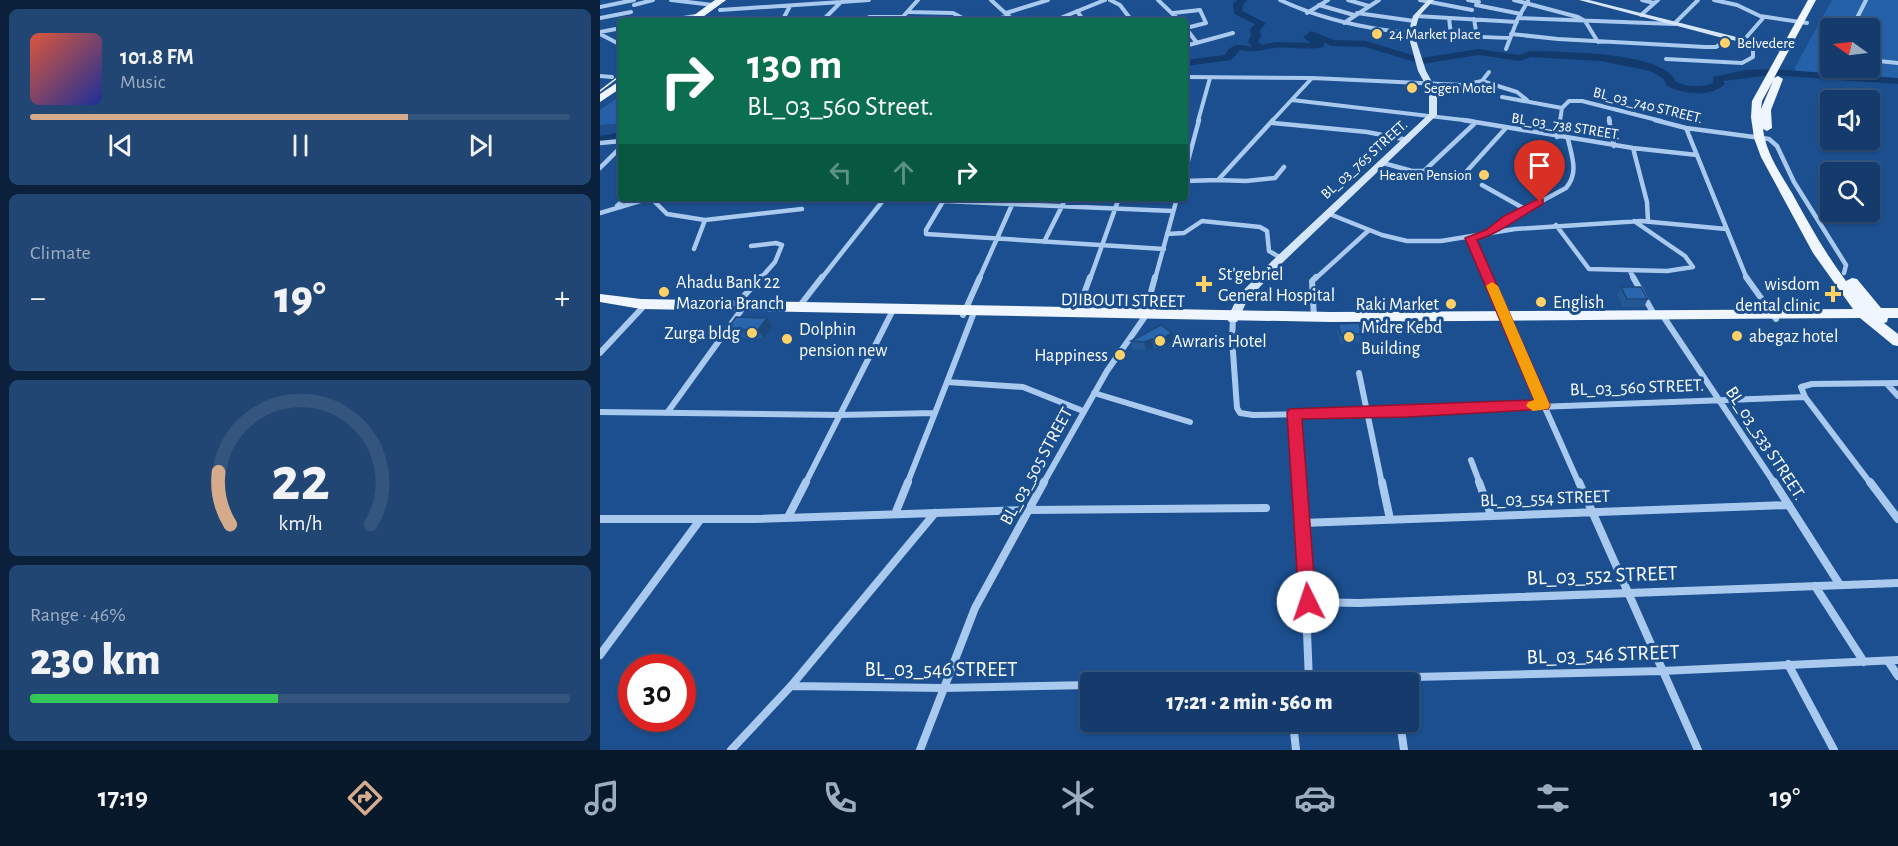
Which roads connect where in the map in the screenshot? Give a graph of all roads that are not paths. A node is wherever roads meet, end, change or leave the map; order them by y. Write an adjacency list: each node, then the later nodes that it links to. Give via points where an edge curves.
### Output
1 (634, 0): 38 (street)
2 (653, 0): 33 (street)
3 (671, 0): 4 (street)
4 (678, 0): 34 (street)
5 (735, 0): 34 (main road)
6 (869, 0): 30 (street)
7 (918, 0): 42 (street)
8 (991, 0): 44 (street)
9 (1048, 0): 44 (street)
10 (1105, 0): 40 (street)
11 (1110, 0): 62 (street, via 1120,4)
12 (1158, 0): 45 (street)
13 (1280, 0): 43 (street)
14 (1328, 0): 35 (street)
15 (1348, 0): 37 (street)
16 (1379, 0): 37 (street)
17 (1420, 0): 28 (street)
18 (1468, 0): 31 (street)
19 (1514, 0): 29 (street)
20 (1582, 0): 48 (street)
21 (1642, 0): 32 (street)
22 (1698, 0): 73 (street)
23 (1714, 0): 51 (street)
24 (1812, 0): 72 (main road)
25 (1819, 0): 72 (main road)
26 (1866, 0): 66 (street)
27 (828, 1): 30 (street); 36 (street)
28 (1430, 1): 39 (street); 64 (street)
29 (1528, 1): 47 (street); 70 (street)
30 (841, 2): 56 (street)
31 (1479, 2): 39 (street); 47 (street)
32 (1656, 2): 48 (street)
33 (634, 5)
34 (718, 5): 36 (street); 53 (main road); 54 (main road)
35 (1319, 5): 43 (street); 46 (street)
36 (790, 6): 55 (street)
37 (1369, 6): 46 (street)
38 (600, 7)
39 (1472, 10): 67 (street)
40 (1077, 11): 60 (street); 61 (street)
41 (631, 12): 52 (street)
42 (908, 12): 50 (street); 57 (street, via 953,13)
43 (1307, 13): 71 (street)
44 (1008, 14): 58 (street); 59 (street)
45 (1173, 14): 63 (street); 74 (street, via 1200,10 1206,23)
46 (1356, 14): 64 (street); 71 (street)
47 (1521, 14): 69 (street)
48 (1641, 15): 73 (street)
49 (869, 17): 50 (street)
50 (903, 17)
51 (1764, 17): 72 (street); 84 (street)
52 (600, 18)
53 (695, 18)
54 (708, 18)
55 (784, 18)
56 (825, 18)
57 (962, 18)
58 (997, 18)
59 (1011, 18)
60 (1060, 18)
61 (1082, 18)
62 (1130, 18)
63 (1177, 18)
64 (1415, 18): 65 (street); 79 (street)
65 (1449, 18): 67 (street); 80 (street)
66 (1857, 18)
67 (1466, 19): 68 (street)
68 (1474, 19): 69 (street); 82 (street)
69 (1517, 20): 70 (street); 81 (street)
70 (1585, 21): 73 (street); 85 (street)
71 (1344, 23): 79 (street)
72 (1804, 23): 91 (main road); 95 (main road)
73 (1674, 24): 83 (street)
74 (1188, 27)
75 (618, 29): 77 (street)
76 (1188, 30): 87 (street)
77 (600, 33): 86 (street)
78 (1233, 33): 87 (street)
79 (1411, 34): 80 (street); 103 (street, BL_03_765 STREET.)
80 (1451, 36): 82 (street)
81 (1510, 36): 82 (street); 85 (street); 90 (street)
82 (1477, 37)
83 (1724, 38): 84 (street); 85 (street, via 1716,47); 89 (street)
84 (1744, 40): 91 (street)
85 (1598, 42)
86 (618, 43)
87 (1197, 43): 88 (street)
88 (1188, 45)
89 (1753, 46): 91 (street); 92 (street, via 1753,57 1742,63)
90 (1506, 49)
91 (1784, 52): 95 (main road)
92 (1666, 59)
93 (1880, 61): 94 (street)
94 (1898, 63)
95 (1779, 69): 117 (main road, via 1766,110)
96 (1489, 72): 102 (street)
97 (600, 76): 98 (street)
98 (618, 77): 104 (main road); 106 (main road)
99 (1188, 77): 100 (street)
100 (1210, 78): 101 (street); 120 (street)
101 (1312, 78): 103 (street); 107 (street)
102 (1482, 81): 103 (street, via 1463,86); 108 (street, via 1517,92)
103 (1430, 85): 110 (street, BL_03_765 STREET.)
104 (600, 86)
105 (1502, 98): 108 (street)
106 (600, 99)
107 (1292, 100): 110 (street, BL_03_738 STREET.); 112 (street)
108 (1528, 100): 109 (street)
109 (1562, 108): 114 (street, BL_03_740 STREET., via 1569,102 1590,102); 116 (street)
110 (1433, 116): 113 (street, BL_03_738 STREET.); 121 (street, BL_03_765 STREET.)
111 (1609, 118): 124 (street)
112 (1273, 123): 121 (street); 133 (street)
113 (1474, 124): 115 (street, BL_03_738 STREET.); 129 (street, via 1424,171)
114 (1686, 128): 117 (street, BL_03_740 STREET.); 127 (street)
115 (1505, 129): 116 (street, BL_03_738 STREET.); 132 (street)
116 (1557, 137): 118 (street, BL_03_738 STREET.)
117 (1764, 138): 172 (main road); 172 (main road, via 1766,157 1819,253)
118 (1568, 139): 124 (street, BL_03_738 STREET.); 151 (street, via 1575,170 1573,181)
119 (1188, 140): 120 (street)
120 (1194, 140): 128 (street)
121 (1408, 140): 129 (street, BL_03_765 STREET.)
122 (618, 141): 123 (street)
123 (600, 143)
124 (1614, 146): 125 (street, BL_03_738 STREET.)
125 (1633, 148): 127 (street, BL_03_738 STREET.); 157 (street)
126 (618, 150): 131 (street)
127 (1697, 155): 159 (street)
128 (1188, 157)
129 (1383, 163): 154 (street, BL_03_765 STREET.)
130 (1284, 167): 133 (street, via 1275,178)
131 (600, 168)
132 (1466, 172)
133 (1218, 180): 134 (street)
134 (1188, 181)
135 (1482, 185): 151 (street)
136 (622, 201): 148 (street)
137 (640, 201): 148 (street)
138 (654, 201): 155 (street, via 667,214)
139 (883, 201): 177 (street)
140 (943, 201): 164 (street, via 926,234)
141 (958, 201): 146 (street)
142 (1014, 201): 146 (street)
143 (1064, 201): 147 (street)
144 (1118, 201): 150 (street)
145 (1176, 201): 152 (street, BL_03_505 STREET)
146 (1012, 205): 147 (street); 164 (street)
147 (1061, 207): 150 (street); 165 (street)
148 (614, 208): 153 (street)
149 (802, 209): 155 (street)
150 (1114, 209): 152 (street); 167 (street)
151 (1525, 209): 161 (street)
152 (1172, 211): 162 (street, BL_03_505 STREET)
153 (600, 213)
154 (1327, 213): 160 (street); 170 (street, BL_03_765 STREET.)
155 (705, 220): 168 (street)
156 (1634, 221): 157 (street); 158 (street); 171 (street, via 1693,264 1667,271)
157 (1648, 221): 159 (street)
158 (1556, 225): 161 (street); 171 (street, via 1589,269)
159 (1726, 229): 186 (street, via 1745,276)
160 (1369, 230): 163 (street, via 1407,240); 188 (street, via 1312,281)
161 (1490, 232): 163 (street)
162 (1167, 234): 169 (street, BL_03_505 STREET); 170 (street, via 1184,233 1202,221 1260,227 1267,231 1269,251)
163 (1470, 238): 187 (street)
164 (995, 239): 165 (street); 179 (street)
165 (1044, 242): 167 (street)
166 (751, 246): 176 (street, via 782,245 775,262)
167 (1100, 246): 169 (street); 180 (street)
168 (694, 249)
169 (1164, 249): 181 (street, BL_03_505 STREET)
170 (1281, 258): 184 (street, BL_03_765 STREET., via 1242,299)
171 (1630, 271): 185 (street, BL_03_533 STREET.)
172 (1855, 293): 182 (main road); 182 (main road, via 1853,310); 183 (main road)
173 (600, 298): 176 (main road, DJIBOUTI STREET)
174 (600, 307): 175 (main road, DJIBOUTI STREET)
175 (643, 307): 176 (main road, DJIBOUTI STREET); 190 (street)
176 (736, 308): 177 (main road, DJIBOUTI STREET); 203 (street)
177 (797, 309): 178 (main road, DJIBOUTI STREET); 179 (main road, DJIBOUTI STREET)
178 (892, 312): 179 (main road, DJIBOUTI STREET); 206 (street)
179 (967, 313): 180 (main road, DJIBOUTI STREET); 192 (street)
180 (1077, 315): 181 (main road, DJIBOUTI STREET)
181 (1145, 316): 184 (main road, DJIBOUTI STREET); 195 (street, BL_03_505 STREET)
182 (1864, 316): 183 (main road, DJIBOUTI STREET); 186 (main road, DJIBOUTI STREET); 189 (main road)
183 (1898, 316)
184 (1233, 317): 188 (main road, DJIBOUTI STREET); 205 (street, BL_03_560 STREET., via 1240,413)
185 (1658, 317): 186 (main road, DJIBOUTI STREET); 187 (main road, DJIBOUTI STREET); 198 (street, BL_03_533 STREET.)
186 (1774, 317)
187 (1506, 318): 188 (main road, DJIBOUTI STREET); 199 (street)
188 (1314, 319)
189 (1895, 338)
190 (600, 353)
191 (1359, 373): 202 (street)
192 (947, 382): 200 (street, via 1023,387); 204 (street)
193 (1898, 383): 194 (street)
194 (1887, 384): 196 (street); 197 (street, via 1812,384 1801,387)
195 (1094, 393): 200 (street, BL_03_505 STREET); 207 (street)
196 (1898, 396)
197 (1805, 397): 198 (street, BL_03_560 STREET.); 219 (street)
198 (1720, 399): 199 (street, BL_03_560 STREET.); 209 (street, BL_03_533 STREET.)
199 (1543, 405): 202 (street, BL_03_560 STREET.); 212 (street)
200 (1083, 411): 211 (street, BL_03_505 STREET)
201 (600, 412): 203 (street)
202 (1368, 412): 205 (street, BL_03_560 STREET.); 218 (street)
203 (667, 413): 206 (street)
204 (935, 413): 206 (street); 214 (street)
205 (1294, 413): 221 (street)
206 (840, 415): 216 (street)
207 (1190, 422)
208 (1471, 460): 215 (street)
209 (1790, 505): 212 (street, BL_03_554 STREET); 223 (street, BL_03_533 STREET.)
210 (1266, 508): 211 (street)
211 (1028, 510): 213 (street); 237 (street, BL_03_505 STREET, via 975,608)
212 (1590, 511): 215 (street, BL_03_554 STREET); 225 (street)
213 (935, 513): 214 (street); 236 (street)
214 (895, 514): 216 (street)
215 (1491, 515): 218 (street, BL_03_554 STREET)
216 (788, 517): 220 (street)
217 (600, 519): 220 (street)
218 (1390, 519): 221 (street, BL_03_554 STREET)
219 (1898, 519)
220 (700, 520): 227 (street)
221 (1302, 523): 226 (street)
222 (1898, 583): 223 (street, BL_03_552 STREET)
223 (1840, 585): 224 (street, BL_03_552 STREET)
224 (1815, 586): 225 (street, BL_03_552 STREET); 229 (street)
225 (1628, 592): 226 (street, BL_03_552 STREET); 231 (street)
226 (1308, 602): 232 (street)
227 (600, 655)
228 (1893, 660): 229 (street, BL_03_546 STREET); 233 (street)
229 (1864, 662): 230 (street, BL_03_546 STREET)
230 (1788, 664): 231 (street, BL_03_546 STREET); 245 (street)
231 (1662, 671): 234 (street, BL_03_546 STREET); 244 (street)
232 (1309, 672)
233 (1898, 676)
234 (1419, 680)
235 (1080, 685): 237 (street, BL_03_546 STREET)
236 (791, 686): 237 (street, BL_03_546 STREET); 240 (street)
237 (943, 688): 241 (street, BL_03_505 STREET)
238 (1294, 732): 242 (street)
239 (1401, 732): 243 (street)
240 (731, 750)
241 (920, 750)
242 (1296, 750)
243 (1404, 750)
244 (1698, 750)
245 (1834, 750)

